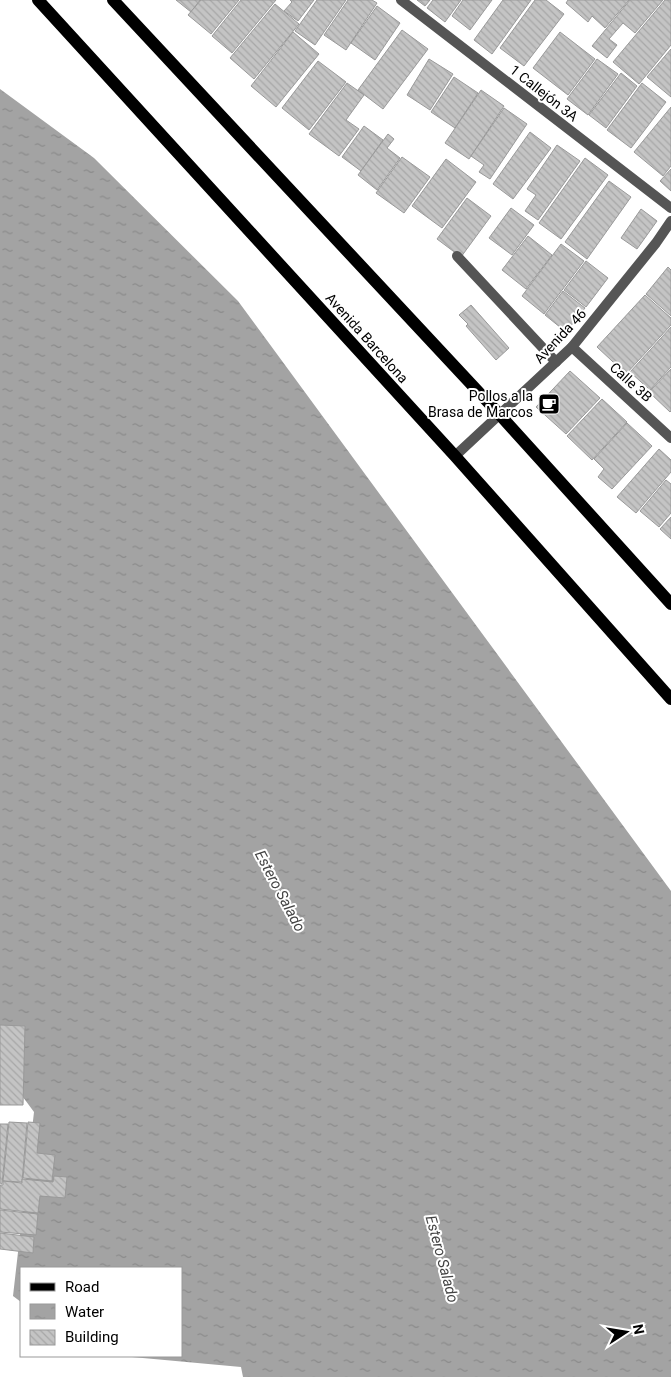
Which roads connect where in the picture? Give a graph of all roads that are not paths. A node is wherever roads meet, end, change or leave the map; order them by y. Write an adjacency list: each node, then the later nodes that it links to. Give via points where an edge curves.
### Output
1 (38, 0): 11 (main road, Avenida Barcelona)
2 (113, 0): 9 (main road)
3 (401, 0): 4 (street, 1 Callejón 3A)
4 (671, 208)
5 (671, 221): 7 (street, Avenida 46)
6 (457, 256): 8 (street)
7 (572, 347): 8 (street, Avenida 46); 10 (street, Calle 3B)
8 (556, 362): 9 (street, Avenida 46)
9 (500, 415): 11 (street, Avenida 46); 12 (main road)
10 (671, 438)
11 (455, 456): 13 (main road, Avenida Barcelona)
12 (671, 604)
13 (671, 699)

